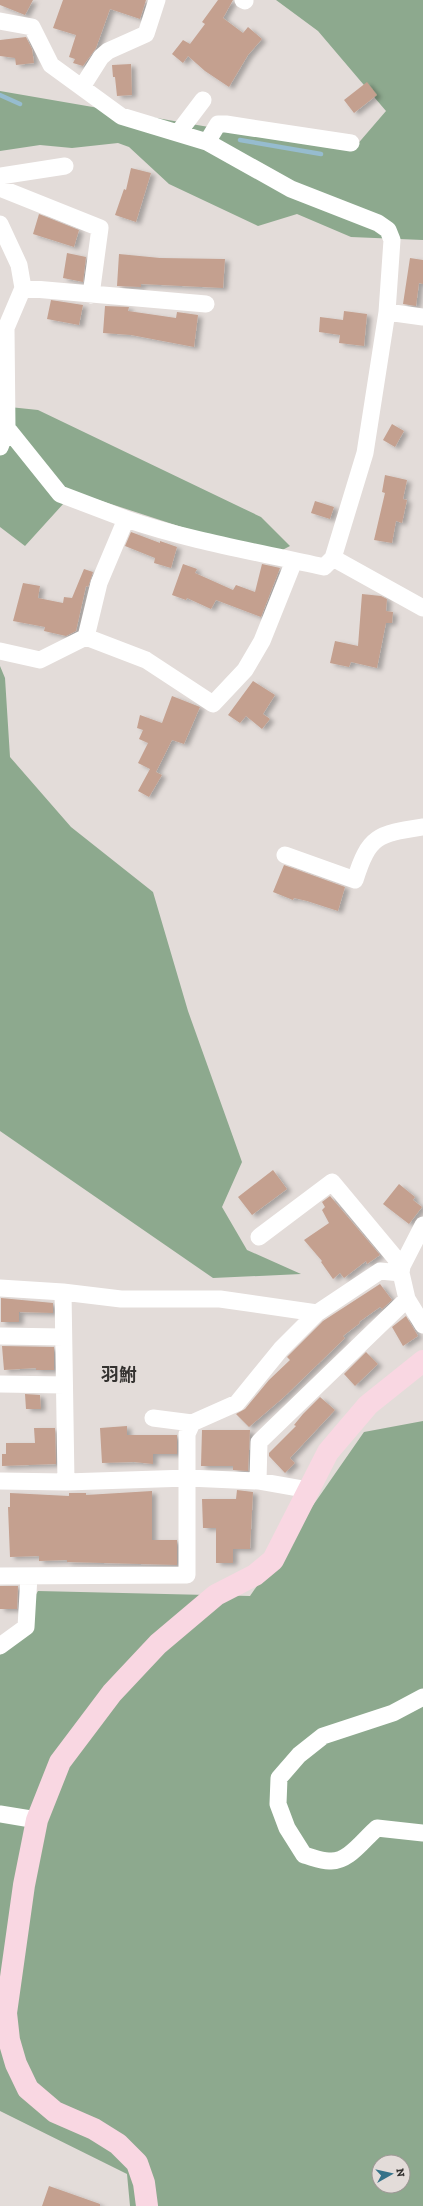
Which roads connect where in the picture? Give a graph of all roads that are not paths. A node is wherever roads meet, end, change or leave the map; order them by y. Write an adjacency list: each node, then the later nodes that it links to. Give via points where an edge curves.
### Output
1 (157, 0): 3 (street, via 146,34 108,51 101,57)
2 (0, 21): 3 (street, via 32,27 51,65)
3 (82, 87): 5 (street, via 120,116)
4 (203, 100): 5 (street)
5 (178, 132): 6 (street)
6 (207, 142): 7 (street, via 218,124 226,124); 15 (street, via 291,189 378,223 388,230 392,240)
7 (351, 143)
8 (64, 166): 9 (street)
9 (0, 176)
10 (0, 188): 13 (street, via 100,228)
11 (0, 224): 12 (street, via 19,265)
12 (23, 288): 13 (street); 17 (street)
13 (91, 295): 14 (street)
14 (206, 304)
15 (387, 312): 16 (street); 21 (street, via 365,453)
16 (423, 317)
17 (3, 328): 18 (street)
18 (7, 428): 19 (street); 20 (street, via 60,494)
19 (0, 447)
20 (126, 520): 22 (street); 24 (street, via 99,584)
21 (333, 558): 22 (street, via 324,567); 23 (street)
22 (294, 560): 24 (street, via 262,641 245,670 213,704 146,660)
23 (423, 608)
24 (86, 637): 25 (street, via 40,660)
25 (0, 651)
26 (423, 827): 27 (street, via 387,833 372,842 363,855 356,880)
27 (285, 855)
28 (423, 1225): 30 (street)
29 (259, 1237): 30 (street, via 332,1182)
30 (401, 1270): 33 (street); 34 (street, via 380,1271)
31 (0, 1288): 32 (street)
32 (62, 1292): 34 (street, via 122,1299 220,1299); 37 (street)
33 (407, 1299): 35 (street); 45 (street, via 259,1442)
34 (317, 1313): 42 (street, via 280,1349 237,1403)
35 (423, 1325)
36 (0, 1336): 37 (street)
37 (63, 1337): 40 (street)
38 (423, 1361): 47 (street, via 368,1405 328,1452)
39 (0, 1384): 40 (street)
40 (64, 1385): 46 (street)
41 (153, 1418): 42 (street)
42 (192, 1423): 43 (street, via 187,1434)
43 (188, 1478): 45 (street); 46 (street); 49 (street, via 187,1575)
44 (0, 1481): 46 (street)
45 (258, 1481): 47 (street)
46 (66, 1482)
47 (309, 1490): 53 (street, via 273,1560 255,1575 216,1595 158,1644 112,1692 60,1762)
48 (0, 1576): 49 (street)
49 (28, 1576): 50 (street, via 26,1627)
50 (0, 1646)
51 (423, 1697): 54 (street, via 393,1713 323,1736 299,1755 279,1778 278,1804 287,1828 304,1855 329,1862 341,1860 376,1828)
52 (0, 1814): 53 (street)
53 (37, 1820): 55 (street, via 24,1885 6,2013 9,2040 16,2064 28,2089 55,2112 94,2129 118,2144 137,2163 144,2183)
54 (423, 1833)
55 (147, 2206)

